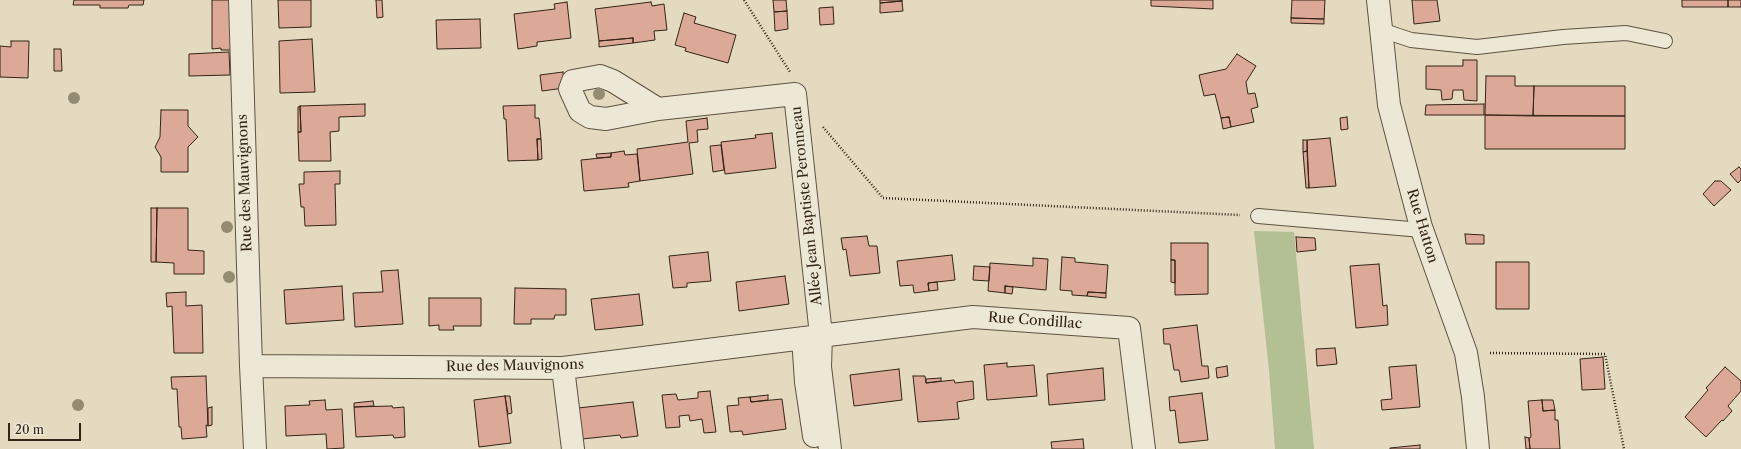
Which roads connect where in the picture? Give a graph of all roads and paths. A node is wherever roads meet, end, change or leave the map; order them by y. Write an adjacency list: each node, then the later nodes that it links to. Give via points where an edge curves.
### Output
1 (240, 0): 13 (street, Rue des Mauvignons)
2 (744, 0): 6 (path, via 793,76)
3 (1378, 0): 4 (street, Rue Hatton)
4 (1381, 30): 5 (lane, via 1411,40 1477,47 1626,33); 10 (street, Rue Hatton, via 1389,105)
5 (1665, 41)
6 (795, 94): 7 (street, Allée Jean Baptiste Peronneau); 11 (street, Allée Jean Baptiste Peronneau)
7 (658, 109)
8 (821, 125): 9 (path, via 883,198)
9 (1258, 216): 10 (lane)
10 (1422, 230): 12 (street, Rue Hatton)
11 (812, 336): 14 (street, Rue des Mauvignons); 17 (street, via 806,382); 18 (street, via 820,367); 19 (street, Rue Condillac, via 973,317 1129,328)
12 (1466, 353): 20 (street, Rue Hatton); 21 (path, via 1605,354)
13 (250, 366): 14 (street, Rue des Mauvignons); 15 (street, Rue des Mauvignons)
14 (563, 368): 16 (street)
15 (255, 449)
16 (574, 449)
17 (816, 449)
18 (830, 449)
19 (1144, 449)
20 (1478, 449)
21 (1624, 449)

